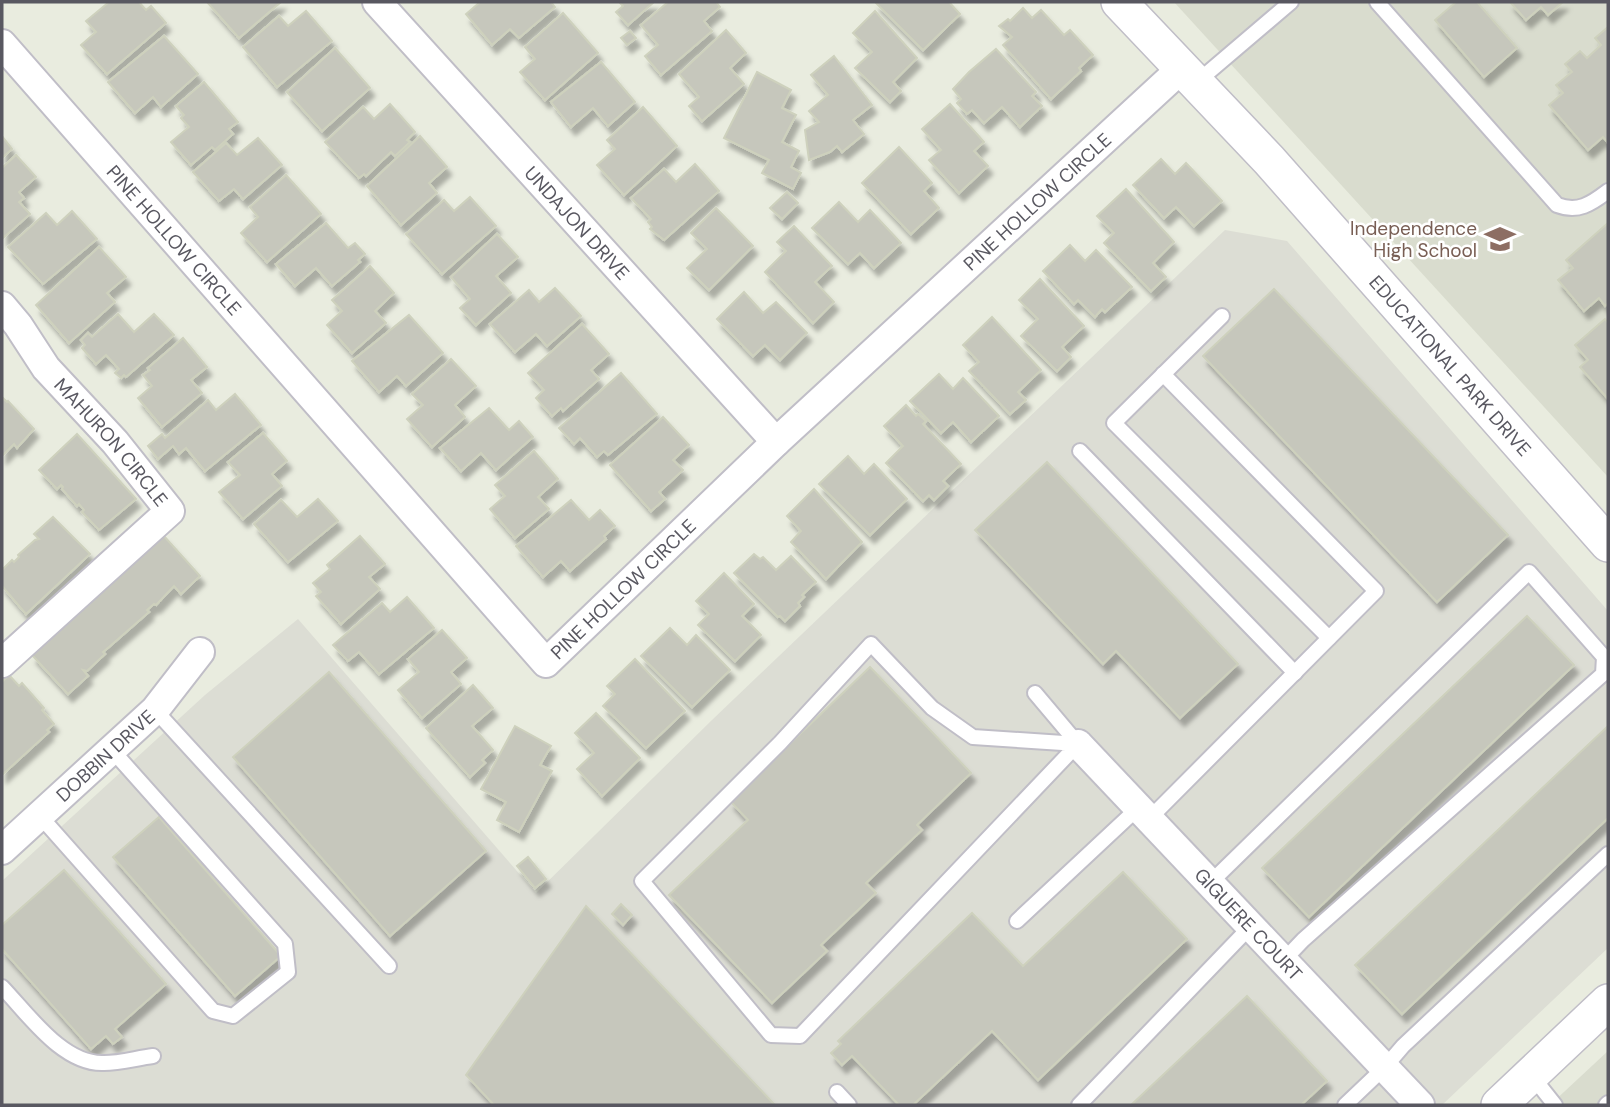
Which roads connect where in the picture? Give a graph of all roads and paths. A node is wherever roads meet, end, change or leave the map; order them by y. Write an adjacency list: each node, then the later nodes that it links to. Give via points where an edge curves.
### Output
1 (377, 2): 11 (street, UNDAJON DRIVE)
2 (1119, 2): 6 (street, EDUCATIONAL PARK DRIVE)
3 (1377, 2): 7 (lane, via 1557,205 1569,210 1589,206)
4 (1283, 4): 6 (lane)
5 (2, 44): 11 (street, PINE HOLLOW CIRCLE, via 545,663)
6 (1190, 75): 11 (street, PINE HOLLOW CIRCLE); 13 (street, EDUCATIONAL PARK DRIVE)
7 (1608, 191)
8 (1222, 316): 10 (lane)
9 (7, 324): 16 (street, MAHURON CIRCLE, via 115,442 170,511)
10 (1163, 374): 14 (lane, via 1376,591); 14 (lane, via 1114,423)
11 (776, 442)
12 (1080, 451): 17 (lane)
13 (1608, 544)
14 (1329, 638): 17 (lane)
15 (200, 652): 19 (street, DOBBIN DRIVE)
16 (2, 663)
17 (1295, 673): 22 (lane)
18 (1035, 693): 20 (lane)
19 (155, 710): 21 (street, DOBBIN DRIVE); 30 (lane)
20 (1079, 744): 20 (lane, via 800,1036 771,1035 642,881 871,644 932,708 973,737); 22 (street, GIGUERE COURT)
21 (112, 750): 23 (street, DOBBIN DRIVE); 23 (lane, via 285,944 288,972 233,1016 213,1011)
22 (1143, 813): 26 (street, GIGUERE COURT); 27 (lane)
23 (40, 816): 24 (street, DOBBIN DRIVE)
24 (2, 850)
25 (1608, 855): 34 (lane)
26 (1209, 884): 28 (street, GIGUERE COURT); 29 (lane, via 1529,572 1604,657 1604,674)
27 (1017, 921)
28 (1250, 927): 29 (street, GIGUERE COURT); 38 (lane)
29 (1283, 961): 34 (street, GIGUERE COURT)
30 (389, 966)
31 (2, 987): 33 (lane, via 66,1053 103,1063)
32 (1608, 1002): 35 (street)
33 (153, 1056)
34 (1385, 1067): 39 (lane); 40 (street, GIGUERE COURT)
35 (1531, 1075): 41 (street); 42 (lane)
36 (837, 1092): 37 (lane)
37 (849, 1105)
38 (1079, 1105)
39 (1345, 1105)
40 (1420, 1105)
41 (1499, 1105)
42 (1555, 1105)

